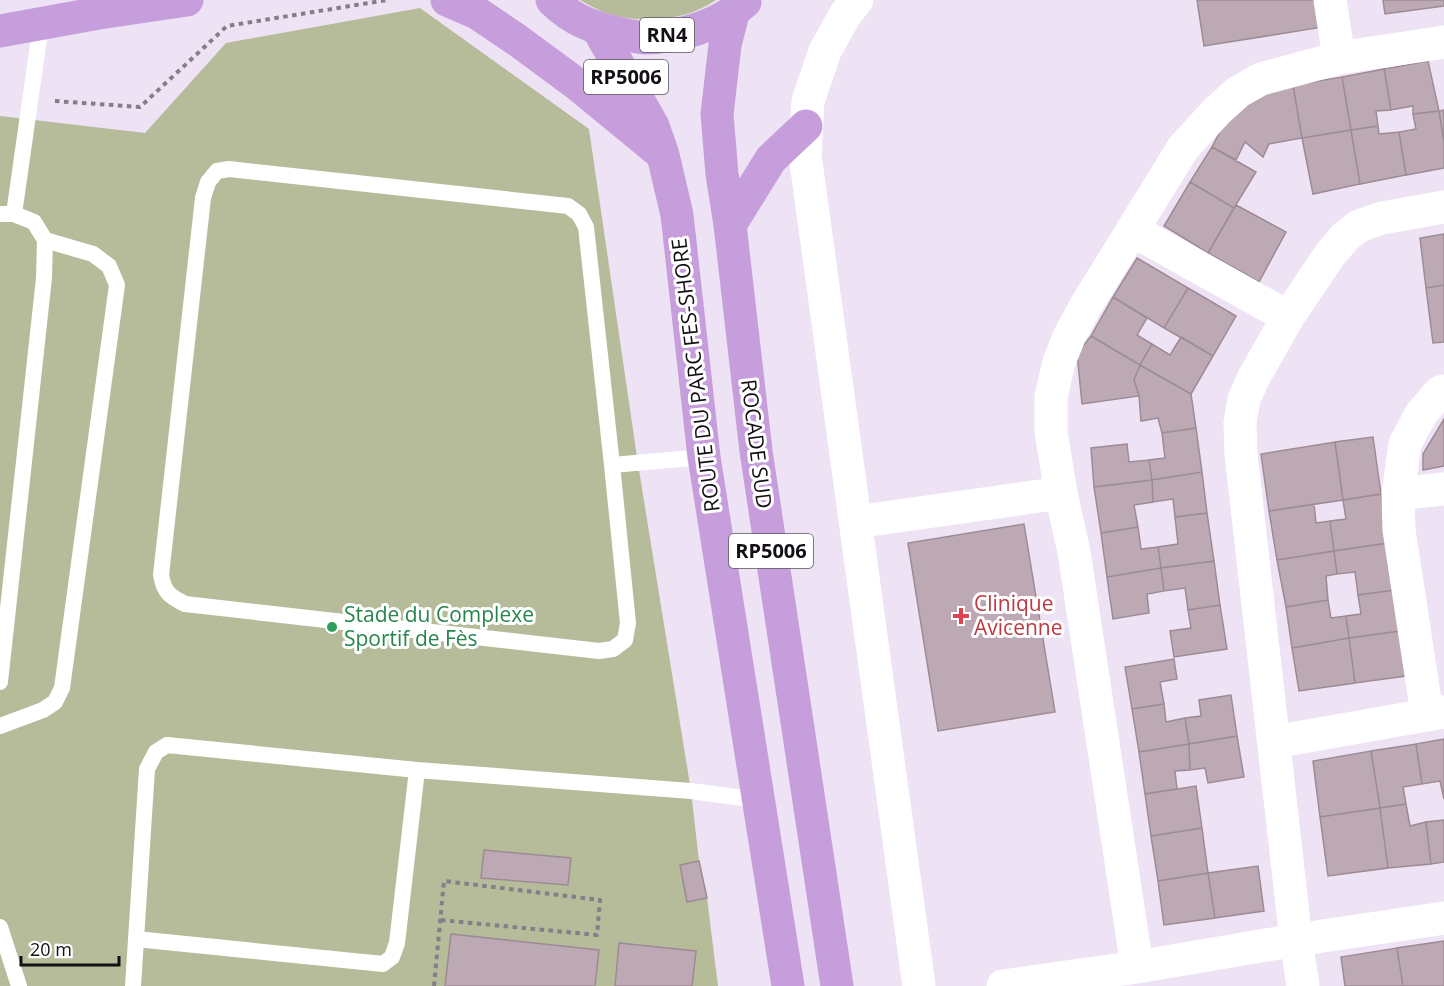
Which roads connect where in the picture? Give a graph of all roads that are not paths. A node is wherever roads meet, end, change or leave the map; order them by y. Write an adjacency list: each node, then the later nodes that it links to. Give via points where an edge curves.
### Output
1 (187, 0): 7 (highway)
2 (447, 0): 13 (highway, via 517,40)
3 (857, 0): 12 (street, via 825,51 808,101)
4 (1330, 0): 11 (street)
5 (549, 2): 8 (highway, RN4)
6 (740, 6): 8 (highway, RN4, via 690,32 644,38); 16 (highway, ROCADE SUD / RP5006, via 725,45 717,114)
7 (41, 24): 9 (highway); 15 (lane)
8 (598, 29): 13 (highway, ROUTE DU PARC FES-SHORE / RP5006, via 653,126)
9 (0, 31)
10 (1444, 42): 11 (street)
11 (1339, 58): 17 (street, via 1260,79 1238,92 1183,148)
12 (806, 126): 16 (highway, via 771,159); 26 (street, via 805,155)
13 (663, 155): 21 (highway, ROUTE DU PARC FES-SHORE / RP5006, via 677,215)
14 (1444, 207): 19 (street, via 1359,226 1329,256)
15 (7, 214): 18 (lane, via 34,222)
16 (730, 225): 41 (highway, ROCADE SUD / RP5006, via 756,451)
17 (1132, 230): 19 (street); 24 (street, via 1085,307 1059,362 1051,397 1051,432)
18 (45, 240): 27 (lane); 29 (lane, via 93,254 110,266 117,285 62,688 55,702 43,710)
19 (1288, 316): 30 (street, via 1244,399 1240,423)
20 (1444, 391): 25 (street, via 1421,414 1405,444)
21 (704, 457): 22 (lane); 32 (highway, ROUTE DU PARC FES-SHORE / RP5006)
22 (612, 465): 22 (lane, via 586,227 579,214 568,206 229,169 217,171 208,182 203,198 161,574 163,587 172,598 185,604 599,651 613,648 625,640 628,623)
23 (1444, 489): 25 (street)
24 (1061, 493): 26 (street); 37 (street, via 1074,552)
25 (1398, 494): 28 (street, via 1399,530)
26 (856, 522): 42 (street)
27 (0, 682)
28 (1435, 713): 30 (street)
29 (0, 726)
30 (1274, 742): 36 (street)
31 (417, 770): 32 (lane, via 691,791); 35 (lane, via 397,943 392,957 383,964); 35 (lane, via 167,745 156,752 147,769)
32 (758, 800): 40 (highway, ROUTE DU PARC FES-SHORE / RP5006)
33 (1444, 918): 36 (street)
34 (0, 927): 38 (lane)
35 (136, 939): 39 (lane)
36 (1296, 940): 37 (street); 44 (street)
37 (1137, 967): 43 (street)
38 (19, 986)
39 (133, 986)
40 (788, 986)
41 (837, 986)
42 (919, 986)
43 (1003, 986)
44 (1303, 986)

